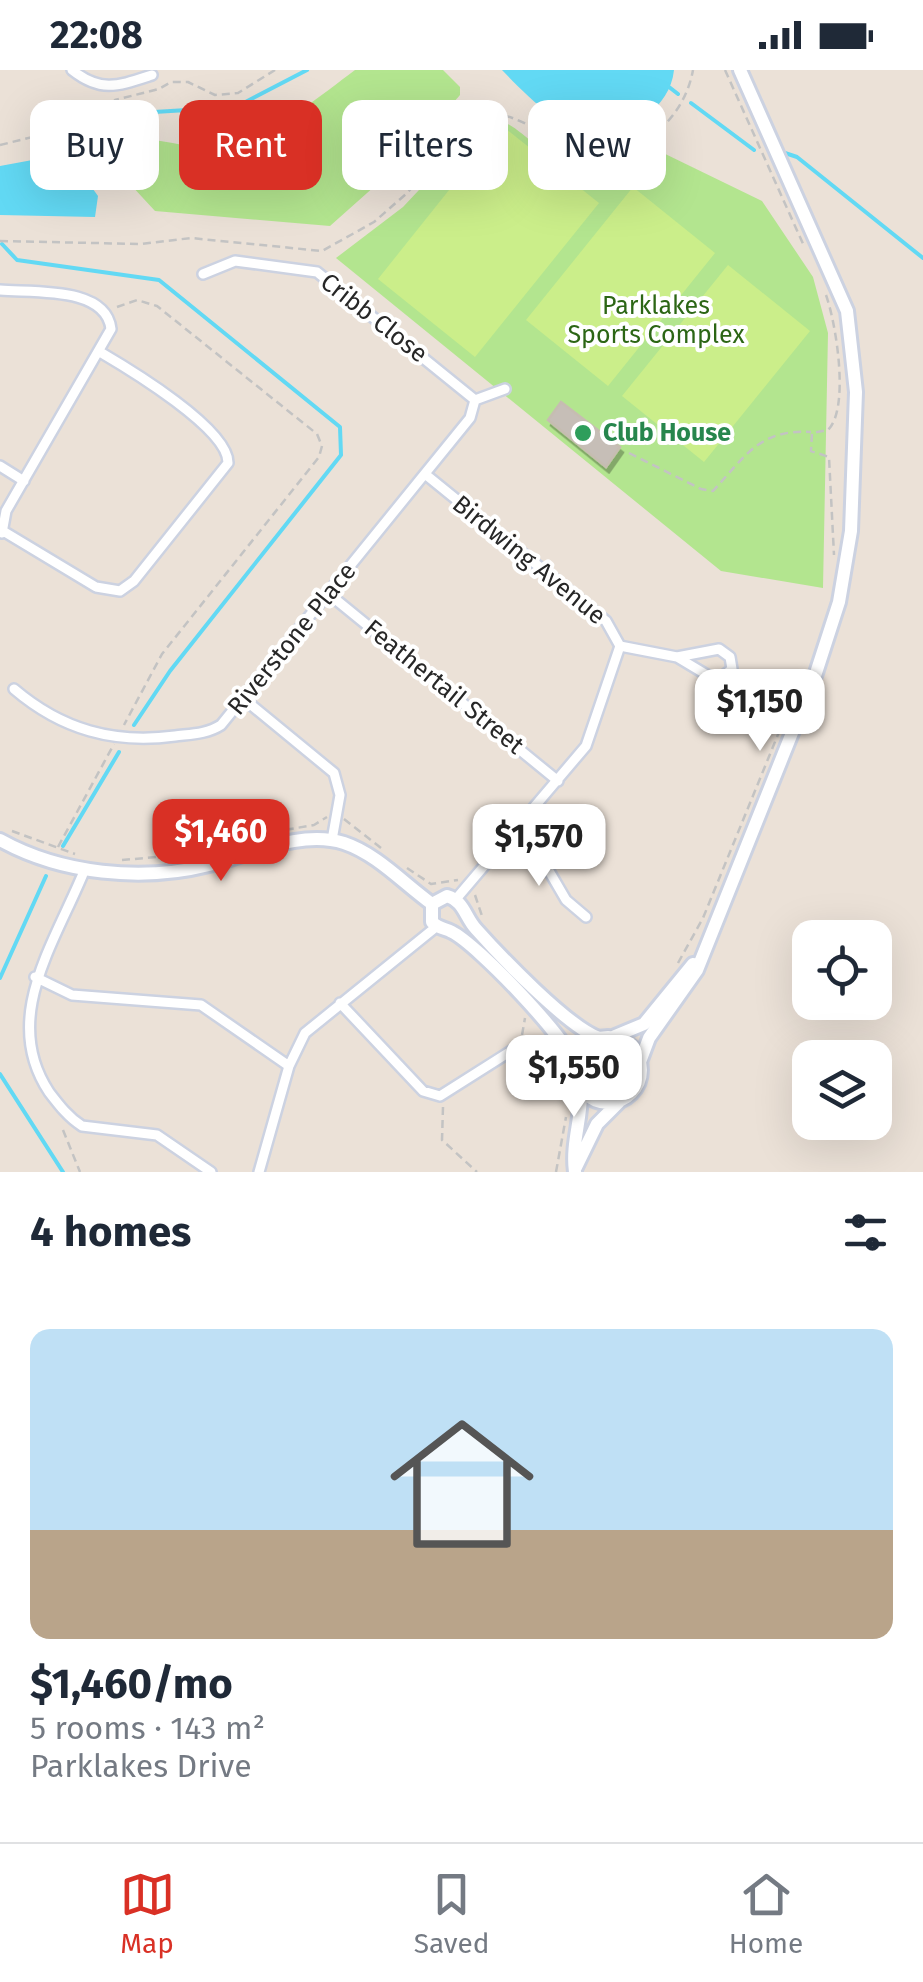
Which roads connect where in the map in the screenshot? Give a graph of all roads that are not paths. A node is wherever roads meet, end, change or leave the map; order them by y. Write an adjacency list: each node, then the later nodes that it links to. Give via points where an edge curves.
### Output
1 (72, 70): 3 (street, via 109,89)
2 (740, 70): 28 (main road, via 847,311 856,392 851,530 827,646)
3 (152, 75)
4 (203, 274): 8 (street, Cribb Close, via 235,261 316,272)
5 (0, 290): 6 (street, via 100,305 111,328)
6 (100, 352): 11 (street); 12 (street, via 142,376 220,440 228,463 120,591 96,587)
7 (505, 389): 8 (street)
8 (475, 400): 10 (street, Riverstone Place, via 470,418)
9 (0, 466): 11 (street)
10 (425, 474): 13 (street, Riverstone Place); 14 (street, Birdwing Avenue, via 606,622)
11 (24, 480): 12 (street)
12 (2, 533)
13 (329, 594): 17 (street, Riverstone Place); 18 (street, Feathertail Street)
14 (620, 646): 15 (street); 18 (street, Birdwing Avenue, via 590,740)
15 (677, 657): 15 (street, via 718,649 732,669 717,680)
16 (14, 689): 17 (street, Riverstone Place, via 52,716 124,740 213,730)
17 (244, 699): 21 (street, via 334,773 340,795)
18 (558, 780): 20 (street, Birdwing Avenue)
19 (3, 835): 22 (main road, via 47,860)
20 (511, 836): 23 (street, Birdwing Avenue); 26 (street, via 545,864 566,900)
21 (332, 840): 22 (main road, via 292,842 177,871); 24 (main road, via 373,858)
22 (86, 863): 29 (street)
23 (456, 898): 24 (main road, via 442,896); 25 (main road)
24 (432, 904): 27 (main road, via 430,917)
25 (464, 913): 27 (main road, via 459,926); 31 (main road, via 574,1024)
26 (586, 918)
27 (443, 928): 30 (street); 33 (main road, via 564,1040)
28 (698, 959): 31 (main road, via 644,1024); 34 (main road)
29 (35, 977): 35 (street, via 72,995 201,1005); 39 (street, via 25,1004 24,1049 67,1114 88,1129 164,1138)
30 (340, 1004): 32 (street, via 422,1090 440,1096); 35 (street, via 306,1033)
31 (605, 1038): 33 (main road); 34 (main road, via 629,1045)
32 (520, 1046)
33 (568, 1062): 36 (main road)
34 (640, 1062): 37 (main road, via 637,1086)
35 (289, 1066): 40 (street)
36 (582, 1090): 37 (main road, via 602,1103); 38 (main road)
37 (619, 1102): 38 (main road, via 590,1134)
38 (575, 1171)
39 (211, 1172)
40 (260, 1172)

